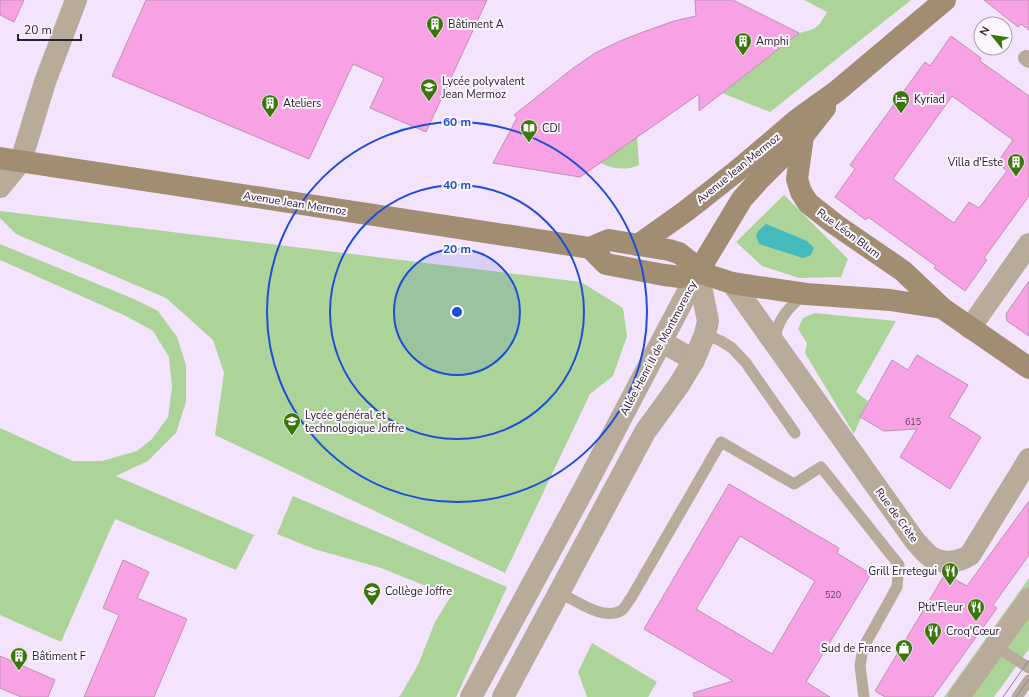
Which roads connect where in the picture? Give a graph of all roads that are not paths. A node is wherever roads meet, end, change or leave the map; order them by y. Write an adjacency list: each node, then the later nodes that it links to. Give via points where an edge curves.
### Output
1 (76, 0): 5 (street, via 45,82)
2 (945, 0): 3 (main road, Avenue Jean Mermoz)
3 (837, 91): 4 (main road, Avenue Jean Mermoz); 8 (main road, Avenue Jean Mermoz, via 798,119 686,211)
4 (803, 136): 10 (main road, Avenue Jean Mermoz, via 742,199); 13 (main road, Rue Léon Blum, via 797,179 808,203 903,271)
5 (10, 159): 6 (street); 9 (main road, Avenue Jean Mermoz)
6 (0, 187)
7 (1029, 244): 14 (street)
8 (638, 245): 9 (main road, via 609,240); 10 (main road, via 679,253)
9 (590, 248): 10 (main road, via 606,264 681,277)
10 (698, 272): 11 (main road, Rue Léon Blum); 15 (street, Allée Henri II de Montmorency, via 708,321); 16 (street, Allée Henri II de Montmorency)
11 (732, 283): 12 (main road, Rue Léon Blum); 17 (street, Rue de Crète)
12 (806, 294): 13 (main road, Rue Léon Blum, via 890,300); 17 (lane, via 792,304 783,316 775,334)
13 (942, 308): 14 (main road, Rue Léon Blum)
14 (970, 328): 19 (main road, Rue Léon Blum)
15 (705, 334): 18 (street, Allée Henri II de Montmorency); 20 (lane, via 732,348 746,363)
16 (662, 342): 18 (street); 27 (street, Allée Henri II de Montmorency)
17 (775, 346): 21 (street, Rue de Crète, via 915,541 932,557 948,562 961,560 970,555)
18 (694, 360): 22 (street, Allée Henri II de Montmorency, via 645,432)
19 (1029, 368)
20 (795, 433)
21 (1029, 459)
22 (559, 592): 28 (street, Allée Henri II de Montmorency); 29 (lane, via 598,612 609,614 622,610 721,442 794,484 821,467 899,565 897,586 863,648 860,666)
23 (1029, 599): 24 (street)
24 (995, 646): 25 (lane); 30 (street)
25 (1029, 668)
26 (1029, 680): 31 (lane)
27 (471, 697)
28 (503, 697)
29 (864, 697)
30 (959, 697)
31 (1017, 697)

